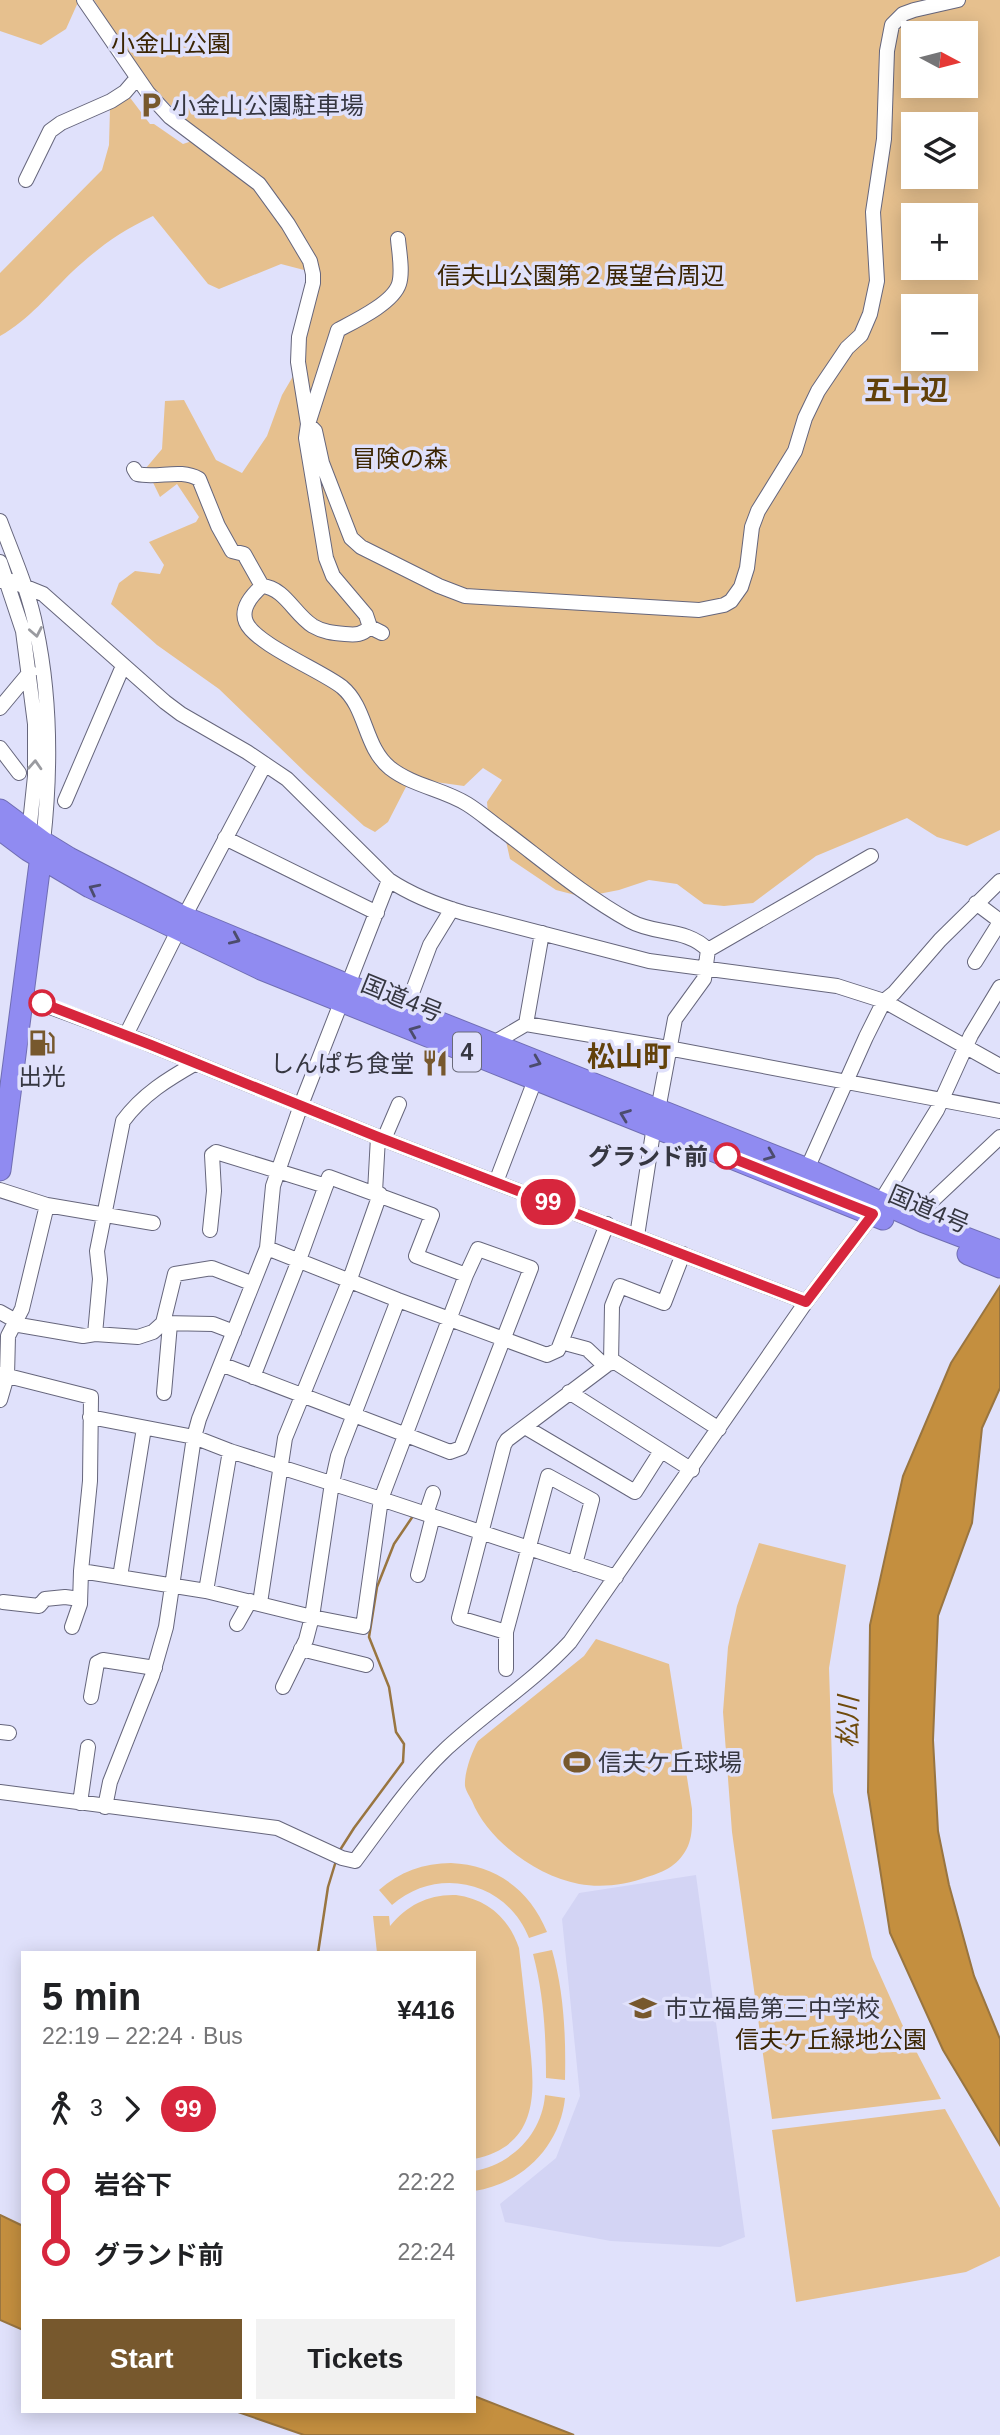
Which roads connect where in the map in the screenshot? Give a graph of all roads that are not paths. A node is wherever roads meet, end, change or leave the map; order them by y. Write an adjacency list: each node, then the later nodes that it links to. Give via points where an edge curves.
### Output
1 (85, 0): 3 (street)
2 (958, 0): 6 (street, via 908,12 890,29 884,139 873,212 874,301 861,335 818,391 795,450 758,511 744,579 731,601 699,610 466,596 450,591 355,542 330,488 315,431)
3 (137, 78): 4 (street, via 111,101 50,131); 6 (street, via 170,117 259,184 310,261 313,283 300,327 298,362)
4 (26, 180)
5 (398, 239): 6 (street, via 400,282 394,294 338,330)
6 (308, 424): 11 (street, via 306,438 326,558 333,576 376,630 356,635 327,632 305,621 272,587)
7 (134, 469): 11 (street, via 143,475 183,473 199,479 228,545 246,556)
8 (0, 521): 12 (street)
9 (0, 562): 10 (street)
10 (3, 580): 12 (street); 14 (street, via 23,631)
11 (262, 586): 33 (street, via 246,607 247,625 344,689 358,709 372,746 391,768 465,803 592,899 634,923 687,936)
12 (25, 587): 13 (street, via 43,594); 23 (street, one-way to 23, via 36,628 50,738)
13 (123, 666): 17 (street, via 181,714); 19 (street)
14 (30, 672): 15 (street); 23 (street, one-way to 14, via 36,755)
15 (0, 708)
16 (0, 748): 18 (street)
17 (265, 764): 22 (street); 25 (street, via 311,801)
18 (19, 773)
19 (65, 801)
20 (0, 810): 23 (highway, 4)
21 (0, 829): 23 (highway, 4)
22 (225, 838): 29 (street); 31 (street)
23 (35, 846): 31 (highway, 国道4号 / 4); 38 (highway); 47 (highway)
24 (871, 856): 33 (street)
25 (389, 880): 28 (street); 29 (street)
26 (1000, 881): 27 (street)
27 (976, 903): 30 (street); 39 (street)
28 (452, 909): 32 (street); 40 (street, via 429,945)
29 (377, 913): 37 (street)
30 (1000, 921): 34 (street)
31 (181, 924): 37 (highway, 国道4号 / 4); 42 (street)
32 (542, 933): 35 (street, via 649,961); 41 (street)
33 (708, 950): 35 (street)
34 (975, 962)
35 (706, 969): 39 (street, via 837,986); 45 (street, via 675,1020)
36 (1000, 987): 44 (street)
37 (344, 994): 40 (highway, 国道4号 / 4); 49 (highway, 国道4号 / 4, one-way to 37); 53 (street)
38 (23, 997): 42 (street); 47 (highway)
39 (884, 1001): 44 (street); 50 (street)
40 (406, 1009): 43 (highway, 国道4号 / 4)
41 (526, 1024): 43 (street); 45 (street)
42 (126, 1035): 46 (street)
43 (492, 1044): 55 (highway, 国道4号 / 4, one-way to 55)
44 (965, 1047): 48 (street); 51 (street)
45 (668, 1048): 50 (street); 55 (street)
46 (195, 1063): 53 (street); 67 (street, via 147,1094 123,1121)
47 (4, 1066): 59 (highway)
48 (1000, 1066)
49 (535, 1080): 55 (highway, 国道4号 / 4, one-way to 49); 61 (street)
50 (845, 1082): 51 (street); 58 (street)
51 (940, 1099): 54 (street); 66 (street)
52 (399, 1104): 57 (street)
53 (301, 1105): 57 (street); 60 (street)
54 (1000, 1111)
55 (656, 1118): 58 (highway, 国道4号 / 4, one-way to 58); 66 (highway, 国道4号 / 4); 72 (street)
56 (1000, 1137): 70 (street)
57 (381, 1138): 61 (street); 64 (street)
58 (807, 1169): 66 (highway, 国道4号 / 4)
59 (0, 1170)
60 (278, 1170): 62 (street); 71 (street, via 216,1152 212,1155); 73 (street)
61 (496, 1182): 69 (street)
62 (326, 1186): 64 (street, via 329,1177); 76 (street)
63 (0, 1190): 65 (street)
64 (378, 1194): 78 (street, via 432,1215 415,1256); 79 (street)
65 (47, 1205): 67 (street); 85 (street)
66 (876, 1208): 70 (highway, 国道4号 / 4); 82 (street)
67 (105, 1216): 68 (street); 88 (street, via 97,1251 100,1279)
68 (153, 1223)
69 (607, 1224): 72 (street); 90 (street)
70 (918, 1224): 74 (highway, 国道4号 / 4); 77 (highway, 国道4号 / 4)
71 (210, 1230)
72 (637, 1236): 75 (street)
73 (267, 1248): 76 (street); 80 (street)
74 (1000, 1251)
75 (684, 1254): 82 (street); 92 (street, via 664,1303 620,1286 612,1306)
76 (299, 1260): 79 (street); 94 (street)
77 (1000, 1267)
78 (467, 1275): 84 (street); 89 (street, via 478,1249 531,1268)
79 (349, 1279): 81 (street); 97 (street)
80 (251, 1283): 86 (street, via 212,1268 175,1275); 87 (street)
81 (398, 1300): 84 (street); 99 (street)
82 (806, 1302): 103 (street)
83 (0, 1312): 85 (street)
84 (450, 1319): 89 (street); 104 (street)
85 (16, 1321): 88 (street, via 50,1332); 93 (street, via 8,1336)
86 (166, 1324): 87 (street, via 213,1324); 88 (street, via 138,1337); 96 (street)
87 (234, 1332): 91 (street)
88 (95, 1334)
89 (504, 1339): 90 (street, via 547,1355 558,1350); 104 (street, via 461,1448 450,1452)
90 (561, 1342): 92 (street, via 587,1349)
91 (221, 1364): 94 (street); 105 (street)
92 (608, 1365): 95 (street); 103 (street, via 615,1362)
93 (4, 1375): 98 (street); 100 (street, via 91,1397)
94 (253, 1377): 97 (street)
95 (569, 1392): 101 (street); 107 (street)
96 (164, 1393)
97 (302, 1396): 99 (street); 108 (street, via 285,1438)
98 (0, 1400)
99 (353, 1414): 104 (street); 110 (street)
100 (90, 1418): 102 (street); 117 (street, via 90,1481)
101 (525, 1427): 107 (street, via 635,1492); 114 (street, via 504,1445)
102 (144, 1428): 105 (street); 119 (street)
103 (719, 1429): 109 (street)
104 (406, 1435): 112 (street)
105 (194, 1437): 106 (street); 121 (street)
106 (230, 1451): 108 (street); 122 (street)
107 (661, 1451): 109 (street)
108 (281, 1467): 110 (street); 125 (street)
109 (692, 1469): 120 (street)
110 (332, 1483): 112 (street); 126 (street)
111 (432, 1493): 113 (street)
112 (381, 1499): 113 (street); 126 (street, via 363,1627)
113 (429, 1515): 114 (street); 118 (street)
114 (481, 1532): 115 (street); 129 (street, via 459,1618)
115 (528, 1548): 116 (street); 116 (street, via 548,1476 592,1500); 129 (street)
116 (575, 1563): 120 (street)
117 (81, 1571): 119 (street); 123 (street)
118 (418, 1575)
119 (120, 1577): 121 (street)
120 (616, 1577): 139 (street, via 570,1642 546,1668 444,1751 355,1861 277,1828)
121 (173, 1586): 122 (street); 132 (street)
122 (206, 1591): 125 (street)
123 (80, 1599): 124 (street, via 45,1599 39,1606); 128 (street)
124 (3, 1602)
125 (255, 1602): 126 (street); 127 (street)
126 (312, 1617): 130 (street)
127 (237, 1624)
128 (72, 1627)
129 (506, 1632): 133 (street)
130 (301, 1649): 131 (street); 134 (street)
131 (366, 1665)
132 (155, 1668): 135 (street, via 103,1660 97,1663); 139 (street, via 110,1782)
133 (506, 1670)
134 (283, 1687)
135 (91, 1697)
136 (88, 1747): 138 (street)
137 (0, 1792): 138 (street)
138 (80, 1803): 139 (street)
139 (105, 1807)

